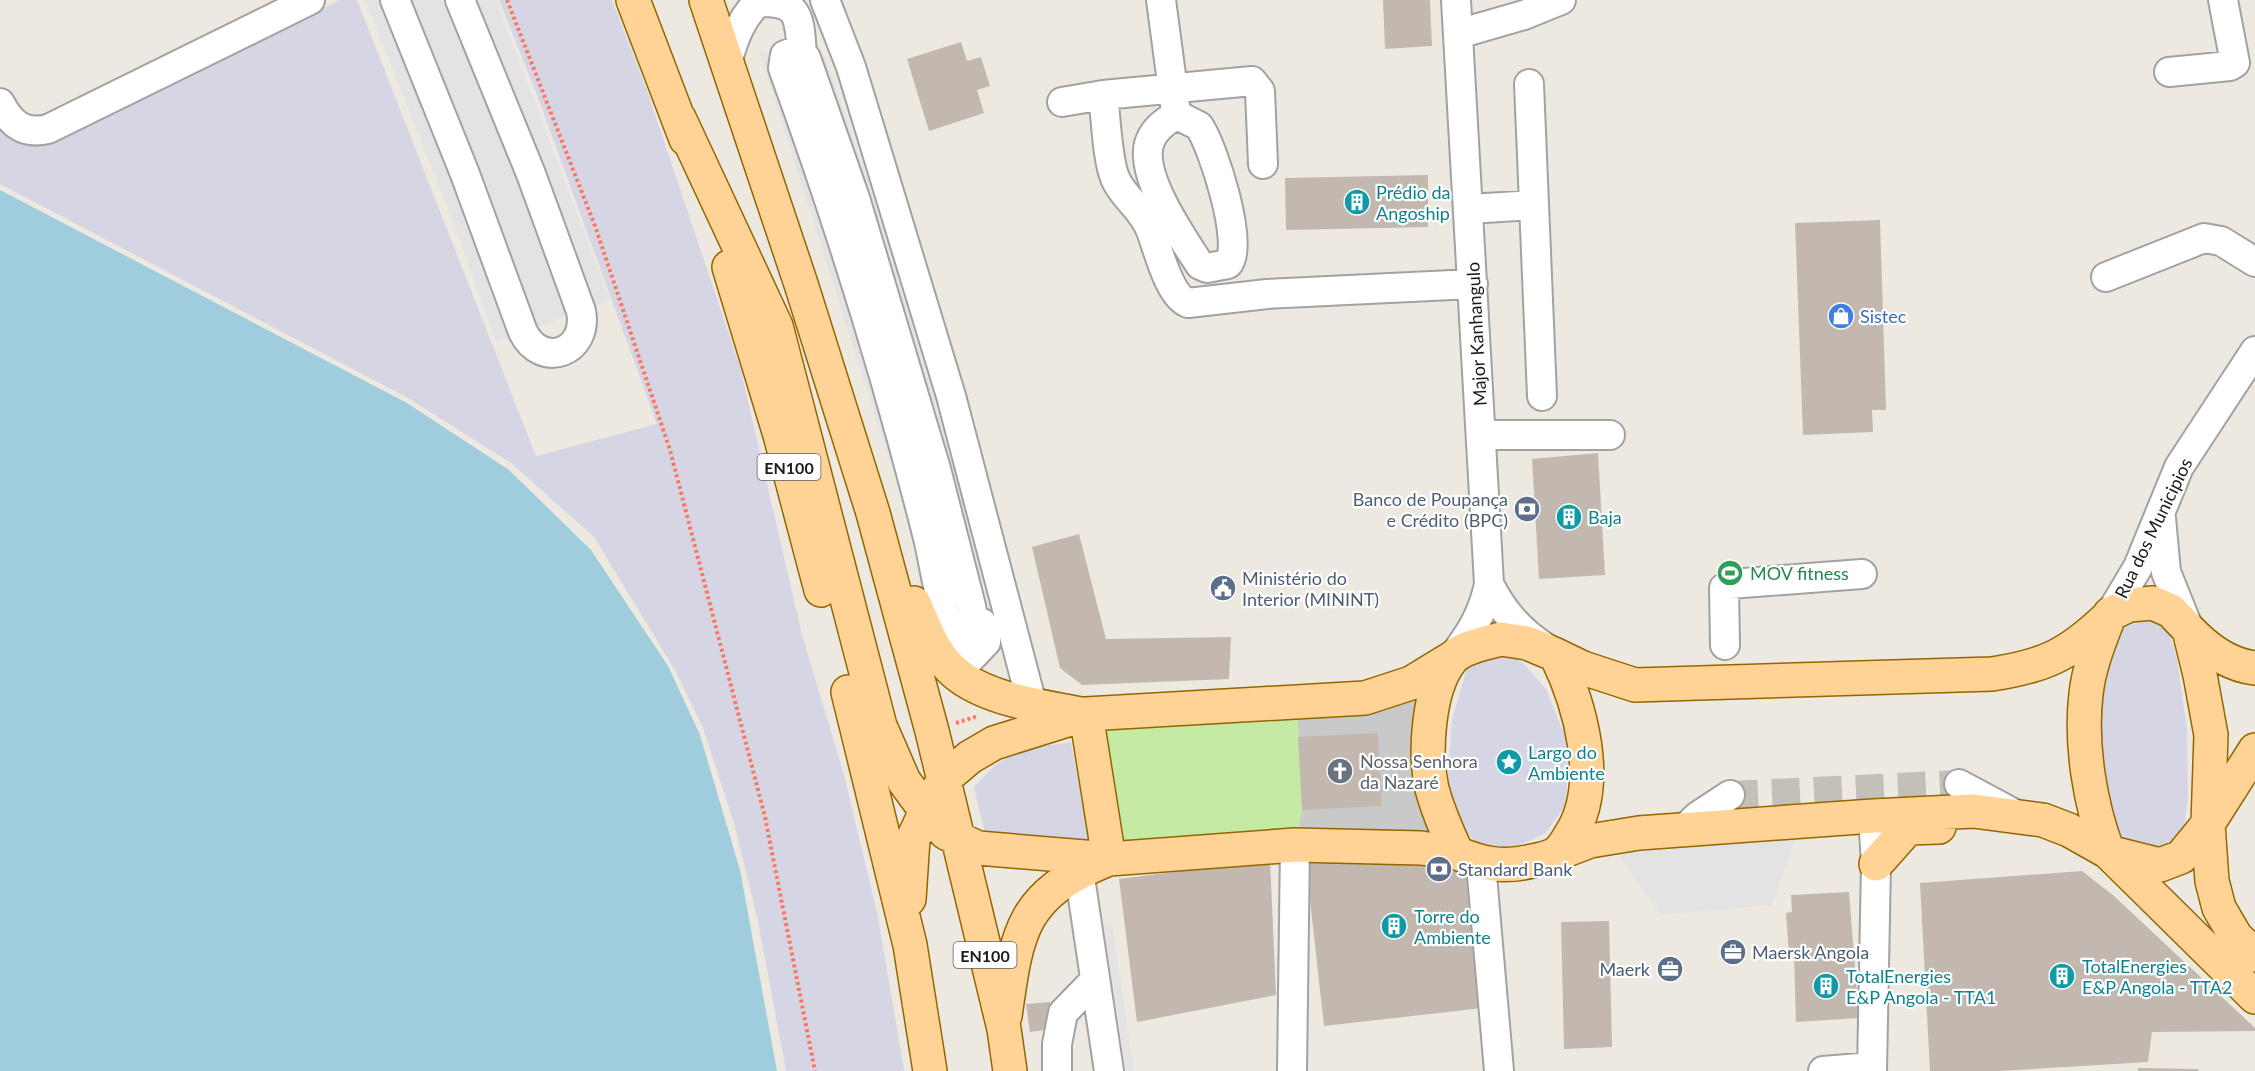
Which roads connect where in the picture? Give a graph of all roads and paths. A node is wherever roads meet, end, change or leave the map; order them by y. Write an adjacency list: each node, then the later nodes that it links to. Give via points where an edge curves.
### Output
1 (310, 0): 20 (street, via 48,129 24,130 14,124)
2 (395, 0): 3 (street, via 465,174 522,332 542,352 561,352 578,340 581,311 531,174)
3 (460, 0)
4 (507, 0): 69 (path, via 595,226 670,450 765,817)
5 (633, 0): 21 (main road, EN100)
6 (706, 0): 14 (main road, EN100)
7 (825, 0): 43 (street, via 851,67 951,396)
8 (1161, 0): 18 (street)
9 (1456, 0): 13 (street, Major Kanhangulo)
10 (1561, 0): 13 (street)
11 (2223, 0): 15 (street, via 2235,63)
12 (759, 1): 14 (street, via 734,35); 42 (street, via 782,2 790,7 798,26 802,54 859,209 936,469 971,606 984,626 986,642 969,660)
13 (1458, 34): 24 (street, Major Kanhangulo)
14 (728, 60): 33 (main road, EN100)
15 (2169, 72)
16 (1529, 84): 23 (street)
17 (1103, 95): 18 (street); 19 (street); 27 (street, via 1114,177 1144,215 1172,287 1183,301)
18 (1175, 101): 18 (street, via 1149,144 1148,164 1156,187 1200,265 1207,268 1228,264 1234,240 1216,168 1199,126); 22 (street, via 1252,81 1258,86)
19 (1062, 102)
20 (0, 103)
21 (679, 118): 49 (main road, via 776,326 880,726 904,781); 62 (main road, EN100, via 752,336 780,435)
22 (1263, 164)
23 (1534, 205): 24 (street); 29 (street)
24 (1469, 209): 27 (street, Major Kanhangulo)
25 (2255, 262): 26 (street, via 2221,241 2204,238)
26 (2106, 278)
27 (1473, 284): 30 (street, Major Kanhangulo)
28 (2255, 351): 32 (street, Rua dos Municipios, via 2179,467)
29 (1542, 396)
30 (1481, 435): 31 (street); 35 (street, Major Kanhangulo)
31 (1610, 435)
32 (2162, 507): 36 (street, Rua dos Municipios, via 2138,567); 37 (street, via 2166,572)
33 (873, 513): 42 (main road, via 934,647); 46 (main road, EN100)
34 (1862, 574): 38 (street, via 1730,584 1724,588)
35 (1489, 584): 39 (street, via 1500,607 1516,624); 40 (street, Major Kanhangulo, via 1484,608)
36 (2110, 614): 37 (main road, via 2129,605 2153,603 2171,611); 39 (main road, via 2061,656 2026,669 1992,674 1635,686); 56 (main road, via 2095,653 2086,693 2085,732 2093,797)
37 (2189, 630): 41 (main road, via 2218,655 2239,666); 52 (main road, via 2211,735)
38 (1725, 645)
39 (1556, 655): 40 (main road, via 1527,643 1501,639 1476,645); 57 (main road, via 1571,686 1582,726 1585,802 1580,821)
40 (1452, 658): 44 (main road, via 1411,683 1365,698); 58 (main road, via 1432,709 1428,744 1431,786 1442,822)
41 (2255, 668)
42 (951, 670): 43 (main road, via 987,692)
43 (1032, 704): 44 (main road)
44 (1086, 714): 46 (main road, via 994,744 970,757); 59 (main road)
45 (2255, 750): 52 (main road)
46 (944, 779): 49 (main road); 54 (main road, EN100)
47 (1959, 784): 50 (street)
48 (1730, 795): 53 (street)
49 (926, 811): 54 (main road); 62 (main road, via 913,839)
50 (2017, 815): 51 (main road, via 1974,811); 56 (main road, via 2069,830)
51 (1873, 816): 53 (main road); 60 (street)
52 (2208, 824): 56 (main road, via 2181,857 2160,865); 63 (main road, via 2212,881 2219,908 2236,937)
53 (1682, 831): 57 (main road, via 1590,841)
54 (957, 840): 59 (main road, via 1001,852); 67 (main road, EN100)
55 (1294, 845): 58 (main road, via 1421,848); 59 (main road); 74 (street)
56 (2108, 852): 64 (main road)
57 (1556, 854): 58 (main road, via 1521,864)
58 (1469, 858): 75 (street)
59 (1109, 859): 61 (main road, EN100)
60 (1876, 864): 64 (main road, via 1908,828 1973,826 2048,835 2101,868 2153,917); 68 (street)
61 (1079, 871): 65 (street); 67 (main road, EN100, via 1042,897 1020,934)
62 (910, 945): 70 (main road, EN100)
63 (2255, 955)
64 (2225, 967): 66 (main road)
65 (1094, 981): 72 (street, via 1063,1013); 73 (street)
66 (2255, 997)
67 (1004, 1029): 71 (main road, EN100)
68 (1872, 1069): 76 (street)
69 (815, 1071)
70 (930, 1071)
71 (1010, 1071)
72 (1057, 1071)
73 (1109, 1071)
74 (1292, 1071)
75 (1499, 1071)
76 (1823, 1071)

